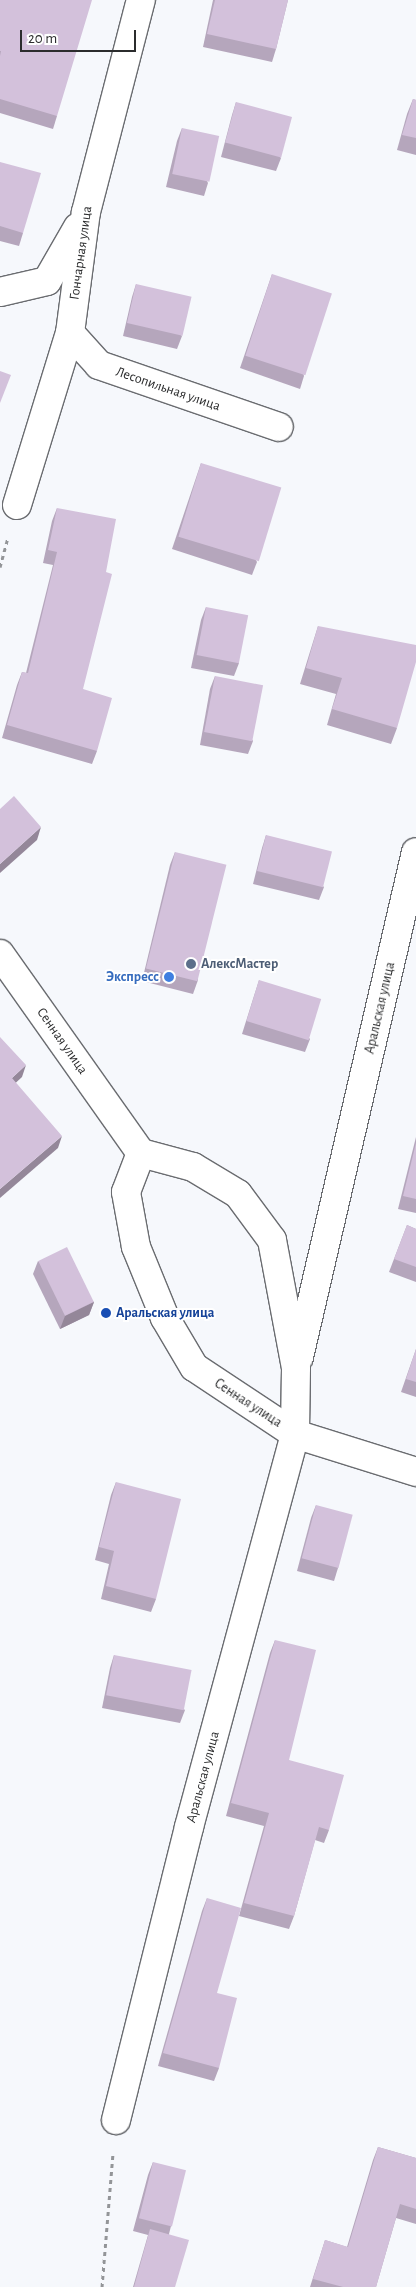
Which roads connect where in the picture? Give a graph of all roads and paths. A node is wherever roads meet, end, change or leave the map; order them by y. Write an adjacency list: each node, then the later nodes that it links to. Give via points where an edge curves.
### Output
1 (141, 0): 2 (street, Гончарная улица)
2 (86, 212): 3 (street, via 48,281); 4 (street, Гончарная улица)
3 (0, 292)
4 (70, 333): 5 (street, Лесопильная улица, via 99,365); 6 (street, Гончарная улица)
5 (279, 427)
6 (17, 505)
7 (416, 852): 10 (street, Аральская улица)
8 (0, 954): 9 (street, Сенная улица)
9 (141, 1153): 10 (street, Сенная улица, via 193,1167 238,1194 272,1240); 11 (street, Сенная улица, via 126,1192 136,1247 165,1318 194,1367)
10 (296, 1368): 11 (street, Сенная улица)
11 (295, 1434): 12 (street); 13 (street, Аральская улица, via 189,1827)
12 (416, 1472)
13 (116, 2120): 14 (path)
14 (102, 2287)

